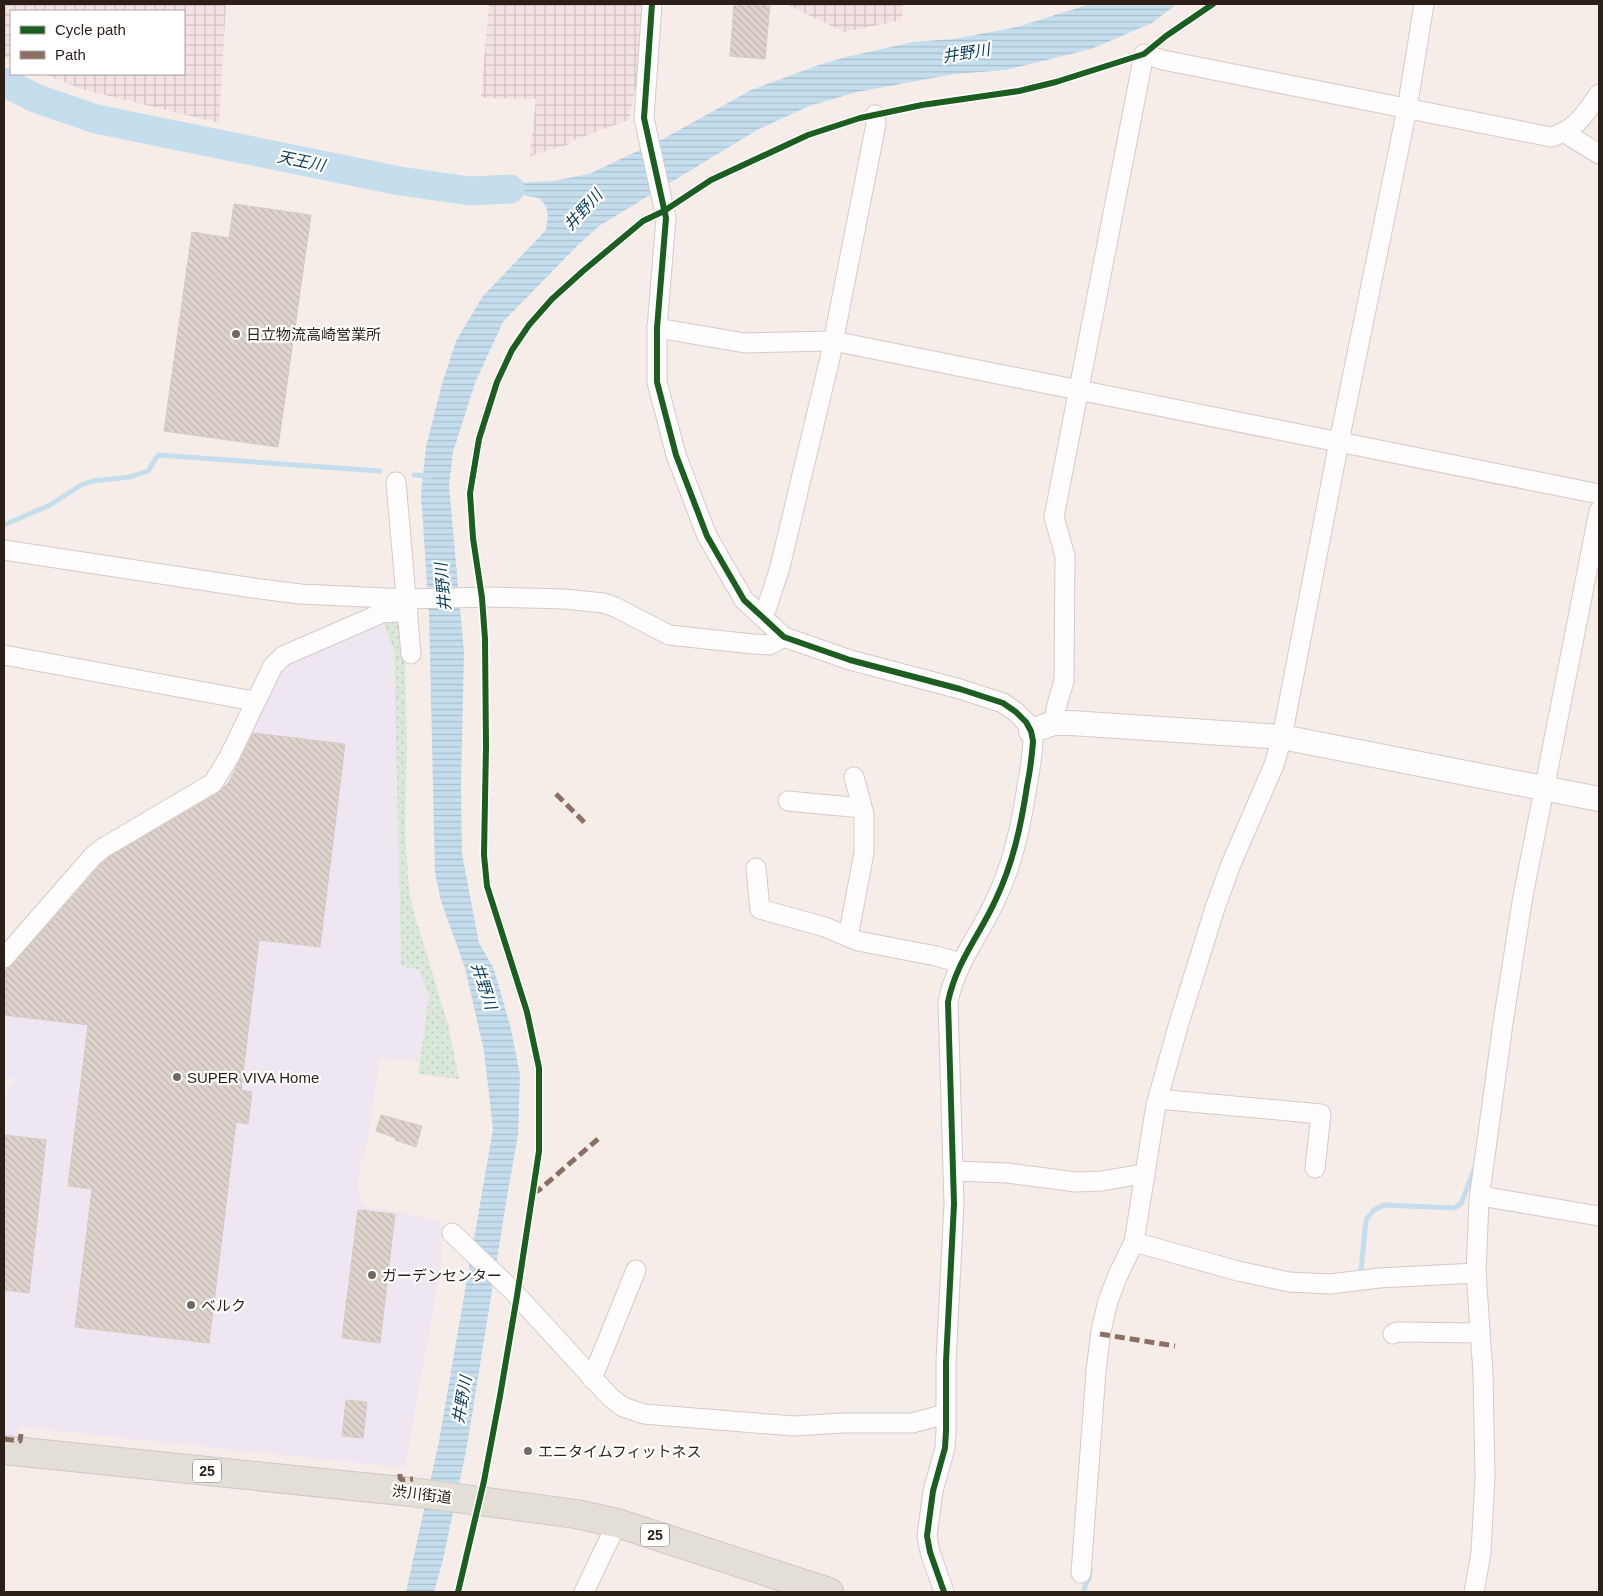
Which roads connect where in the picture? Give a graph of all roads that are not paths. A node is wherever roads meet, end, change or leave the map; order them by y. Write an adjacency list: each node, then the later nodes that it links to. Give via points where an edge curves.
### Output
1 (652, 4): 8 (street, via 644,118 666,218)
2 (1424, 4): 4 (street)
3 (1599, 94): 6 (street, via 1581,120)
4 (1407, 109): 6 (street, via 1551,137); 10 (street, via 1144,54); 11 (street)
5 (875, 114): 9 (street, via 876,124)
6 (1565, 133): 7 (street)
7 (1599, 154)
8 (656, 328): 9 (street, via 745,343); 17 (street, via 657,382 676,455 707,536 744,600)
9 (833, 342): 10 (street); 17 (street, via 780,567)
10 (1079, 390): 11 (street); 22 (street, via 1054,517 1065,556 1064,680)
11 (1339, 442): 13 (street); 24 (street)
12 (396, 482): 16 (street)
13 (1599, 494)
14 (1599, 511): 26 (street)
15 (4, 550): 16 (street, via 253,588)
16 (409, 603): 18 (street, via 476,598 565,599 615,606 669,635 769,645); 19 (street); 21 (street, via 282,656 273,666)
17 (762, 615): 18 (street)
18 (784, 637): 23 (street, via 850,660 1003,703 1016,712)
19 (411, 654)
20 (4, 655): 21 (street)
21 (254, 703): 32 (street, via 213,783 93,856)
22 (1054, 723): 23 (street); 24 (street)
23 (1031, 731): 33 (street, via 1032,752 1013,856 996,899)
24 (1282, 737): 26 (street); 34 (street, via 1274,765 1215,908)
25 (854, 777): 29 (street)
26 (1544, 788): 27 (street); 38 (street, via 1523,896)
27 (1599, 799)
28 (788, 801): 29 (street)
29 (862, 808): 31 (street, via 864,853)
30 (756, 868): 31 (street, via 760,909 825,927)
31 (848, 937): 33 (street)
32 (4, 958)
33 (960, 963): 36 (street, via 948,1002)
34 (1158, 1099): 35 (street, via 1321,1114); 37 (street)
35 (1315, 1168)
36 (954, 1172): 37 (street, via 1007,1173 1076,1182); 47 (street)
37 (1145, 1176): 41 (street)
38 (1480, 1196): 39 (street); 43 (street)
39 (1599, 1216)
40 (453, 1233): 46 (street, via 512,1290)
41 (1134, 1242): 43 (street, via 1289,1282 1330,1284); 50 (street, via 1108,1301 1101,1331)
42 (636, 1270): 46 (street)
43 (1476, 1273): 44 (street)
44 (1480, 1333): 45 (street); 54 (street, via 1485,1477 1482,1553)
45 (1393, 1334)
46 (592, 1379): 47 (street, via 623,1407 644,1414 672,1417 794,1426 842,1422 912,1423)
47 (946, 1414): 53 (street, via 945,1448 933,1491 927,1536)
48 (4, 1450): 49 (main road, 渋川街道 / 25, via 411,1492 576,1514)
49 (617, 1523): 51 (street); 52 (main road, 渋川街道 / 25)
50 (1081, 1573)
51 (584, 1592)
52 (829, 1592)
53 (944, 1592)
54 (1474, 1592)

